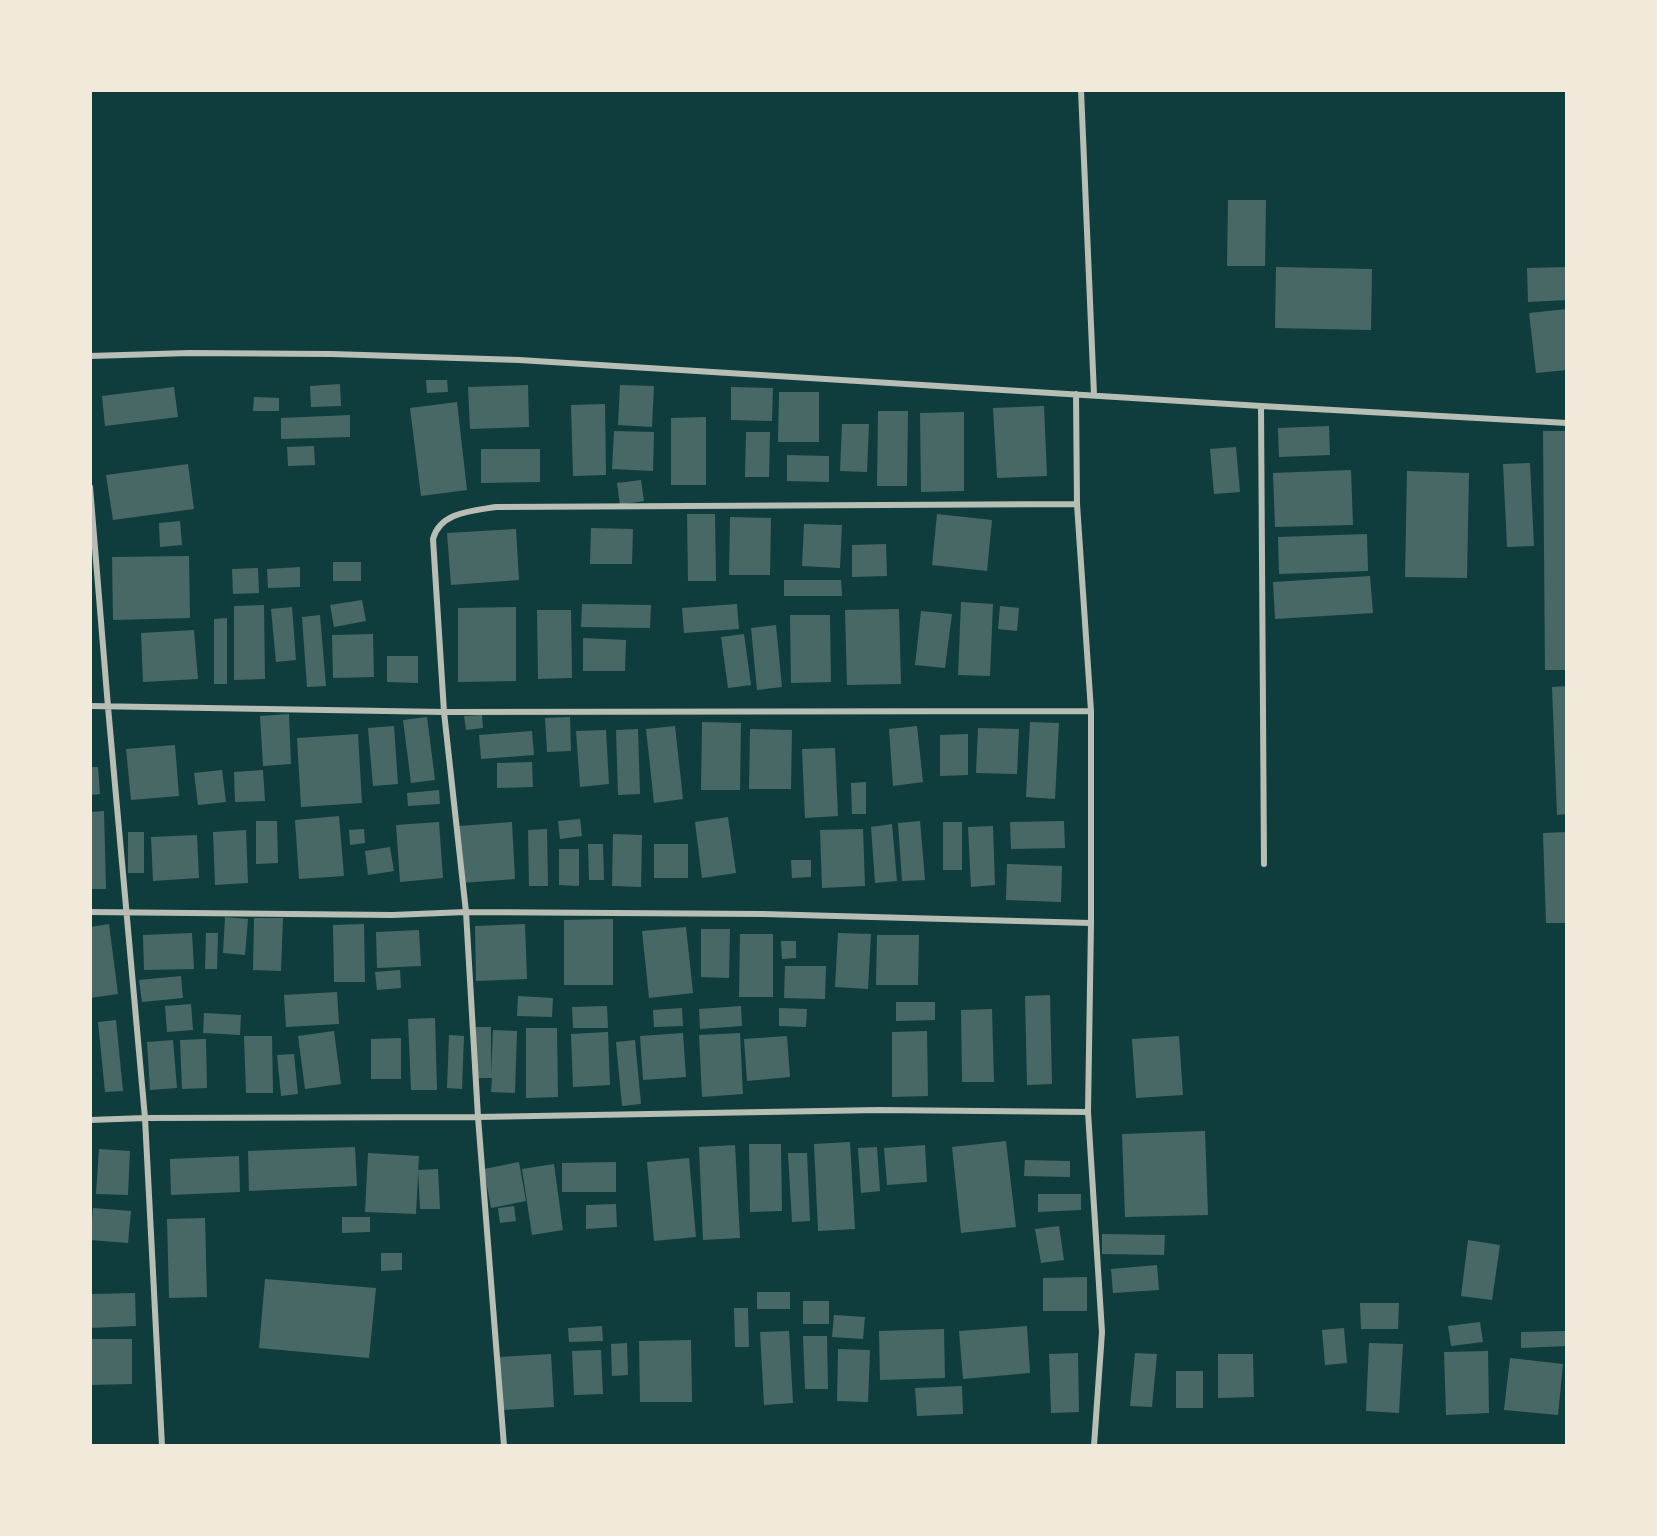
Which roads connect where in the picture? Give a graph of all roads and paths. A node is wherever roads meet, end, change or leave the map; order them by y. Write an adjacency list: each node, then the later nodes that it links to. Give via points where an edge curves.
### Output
1 (1081, 90): 4 (street)
2 (90, 356): 3 (street, via 320,354 519,360)
3 (1076, 394): 4 (street); 8 (street)
4 (1094, 395): 5 (street)
5 (1261, 406): 6 (street); 13 (street)
6 (1567, 423)
7 (90, 487): 10 (street)
8 (1077, 504): 11 (street); 12 (street, via 496,507 461,513 441,524 434,539)
9 (90, 706): 10 (street)
10 (108, 707): 12 (street); 15 (street)
11 (1091, 711): 12 (street); 17 (street)
12 (444, 712): 16 (street)
13 (1264, 864)
14 (90, 912): 15 (street)
15 (127, 912): 16 (street); 20 (street)
16 (466, 912): 17 (street, via 764,914); 19 (street)
17 (1091, 923): 18 (street)
18 (1088, 1112): 19 (street, via 879,1110); 24 (street, via 1102,1332)
19 (478, 1117): 20 (street); 23 (street)
20 (145, 1118): 21 (street); 22 (street)
21 (90, 1120)
22 (162, 1446)
23 (504, 1446)
24 (1094, 1446)

